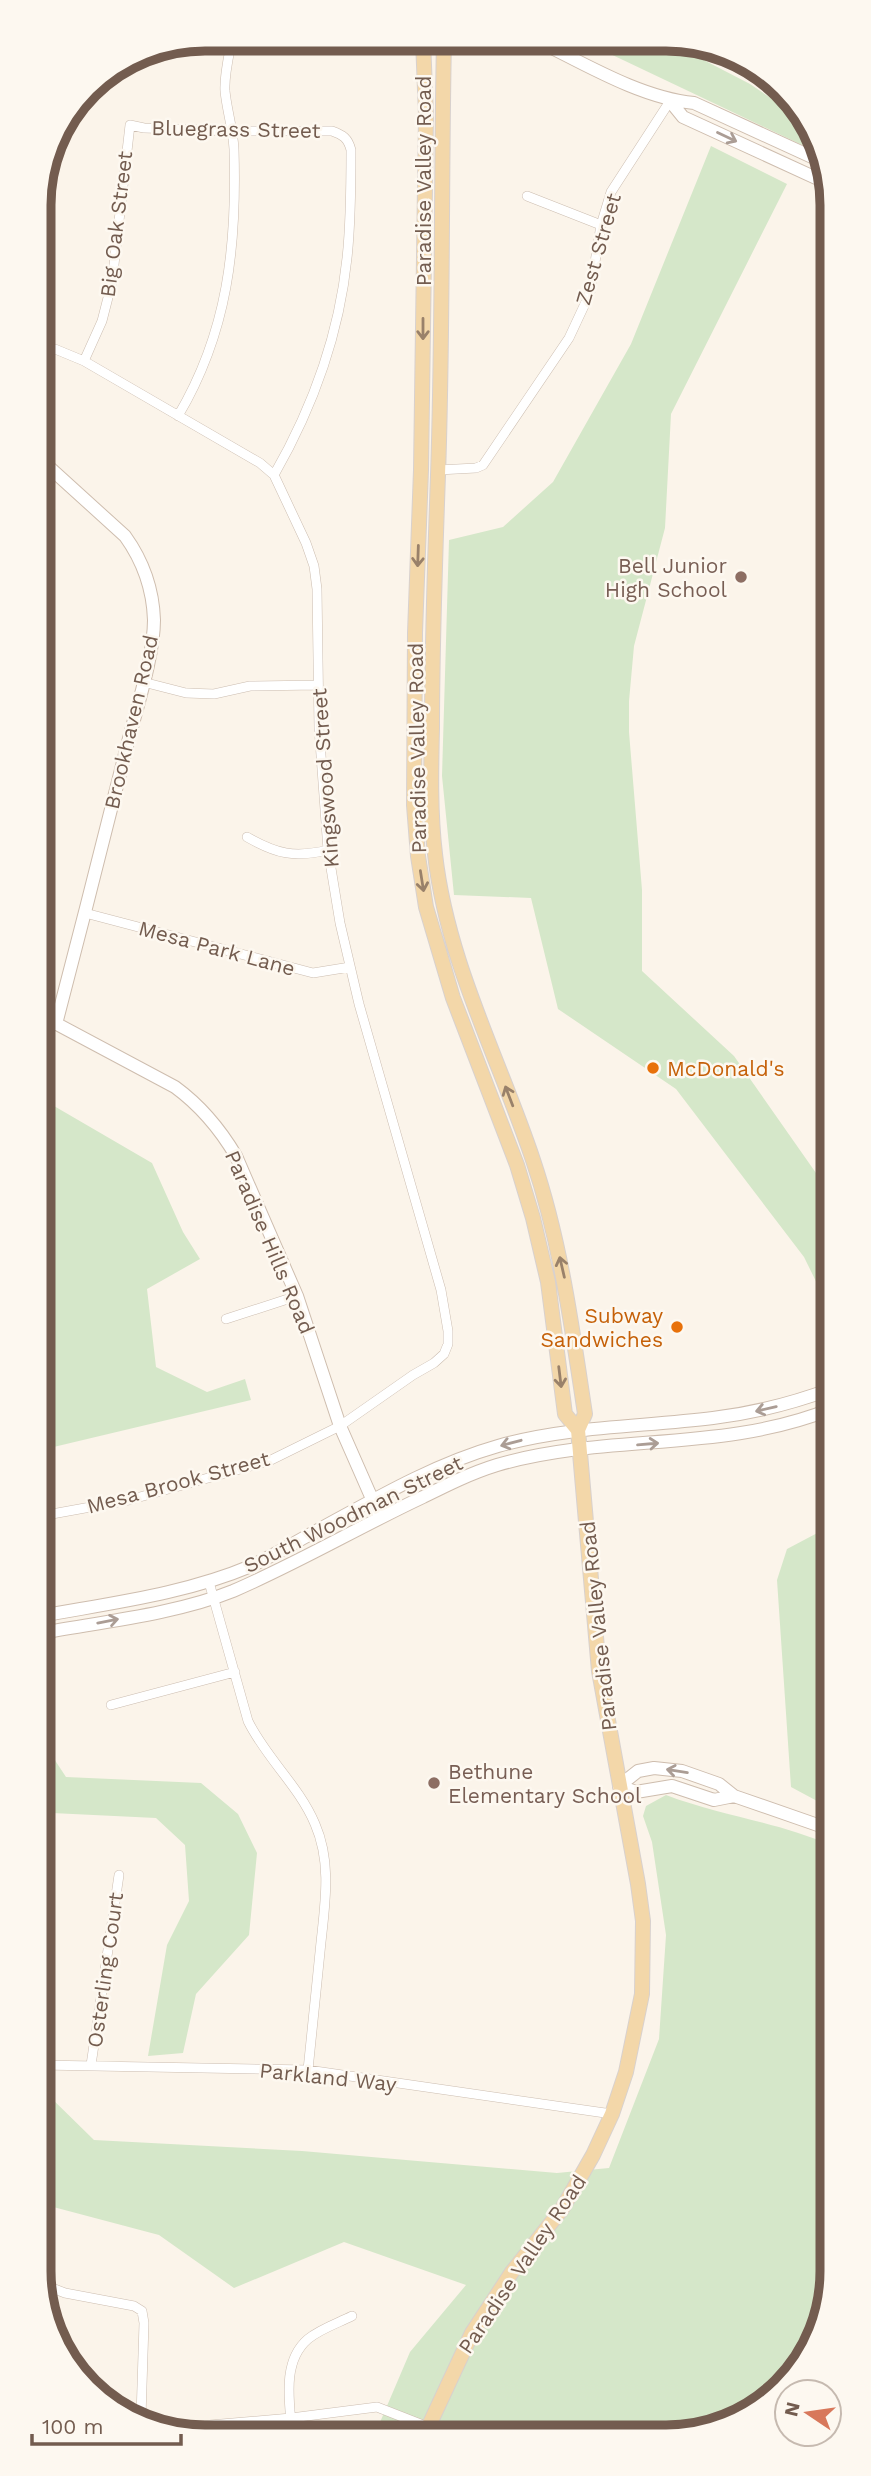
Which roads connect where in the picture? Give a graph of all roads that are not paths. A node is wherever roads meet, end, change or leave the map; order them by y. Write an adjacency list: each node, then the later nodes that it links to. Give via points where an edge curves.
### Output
1 (230, 51): 7 (street, via 225,90)
2 (423, 51): 32 (main road, Paradise Valley Road, one-way to 32, via 421,470 415,646 418,856 442,964 533,1218 548,1282 565,1414)
3 (444, 51): 16 (main road, Paradise Valley Road)
4 (559, 51): 5 (main road)
5 (670, 101): 8 (main road, via 694,103); 9 (main road, one-way to 9, via 683,117); 11 (street, Zest Street, via 611,192)
6 (130, 125): 7 (street, Bluegrass Street); 13 (street, Big Oak Street, via 113,282)
7 (233, 131): 14 (street, via 233,236 228,278 215,337); 17 (street, Bluegrass Street, via 332,131 343,135 351,150 350,230 341,305 313,399)
8 (813, 157)
9 (818, 179)
10 (527, 196): 11 (street)
11 (601, 225): 16 (street, Zest Street, via 590,293 569,338 483,465)
12 (51, 348): 13 (street)
13 (84, 361): 14 (street)
14 (178, 416): 17 (street)
15 (51, 469): 18 (main road, Brookhaven Road, via 125,537 142,565 154,624)
16 (438, 471): 32 (main road, Paradise Valley Road, one-way to 16, via 585,1414 565,1279 550,1214 469,993 442,903 431,804)
17 (274, 475): 19 (street, Kingswood Street, via 314,566)
18 (143, 682): 19 (street, via 214,694 250,686); 22 (main road, Brookhaven Road)
19 (317, 685): 21 (street, Kingswood Street)
20 (247, 837): 21 (street, via 288,854)
21 (328, 850): 23 (street, Kingswood Street)
22 (85, 913): 23 (street, Mesa Park Lane, via 313,973); 25 (main road, Brookhaven Road)
23 (350, 967): 28 (street, Kingswood Street, via 441,1290)
24 (51, 1021): 25 (main road, Paradise Hills Road)
25 (56, 1024): 26 (main road, Paradise Hills Road, via 196,1102 236,1156)
26 (297, 1296): 27 (street); 31 (main road, Paradise Hills Road)
27 (226, 1319)
28 (448, 1344): 31 (street, Mesa Brook Street, via 435,1363)
29 (820, 1393): 32 (main road, South Woodman Street, one-way to 32, via 734,1415)
30 (820, 1414): 33 (main road, South Woodman Street, one-way to 30, via 726,1436)
31 (340, 1426): 34 (main road, Paradise Hills Road); 35 (street, Mesa Brook Street, via 269,1461 130,1500)
32 (578, 1430): 33 (main road, Paradise Valley Road); 34 (main road, South Woodman Street, one-way to 34, via 495,1447)
33 (580, 1450): 36 (main road, South Woodman Street, via 494,1466); 43 (main road, Paradise Valley Road, via 598,1671)
34 (373, 1500): 36 (main road, Paradise Hills Road); 37 (main road, South Woodman Street, via 253,1565)
35 (51, 1514)
36 (380, 1517): 38 (main road, South Woodman Street, via 257,1580)
37 (209, 1581): 38 (street); 39 (main road, South Woodman Street)
38 (213, 1597): 40 (main road, South Woodman Street, one-way to 38); 41 (street)
39 (51, 1614)
40 (51, 1631)
41 (235, 1672): 42 (street); 49 (street, via 258,1742 306,1805 324,1854 326,1898)
42 (111, 1705)
43 (619, 1786): 44 (main road, via 636,1792 672,1786 715,1800); 44 (main road, one-way to 43, via 719,1784 682,1771 654,1768 638,1771); 50 (main road, Paradise Valley Road, via 638,1884 643,1954 636,2032)
44 (734, 1796): 45 (main road)
45 (820, 1826)
46 (118, 1874): 48 (street, Osterling Court)
47 (51, 2065): 48 (street, Parkland Way)
48 (91, 2065): 49 (street, Parkland Way)
49 (308, 2070): 50 (street, Parkland Way)
50 (612, 2114): 58 (main road, Paradise Valley Road, via 562,2209 472,2333)
51 (52, 2287): 53 (street, via 142,2311)
52 (352, 2316): 54 (street, via 310,2337 298,2350 290,2371)
53 (141, 2411)
54 (291, 2418): 55 (street); 56 (street); 57 (street, via 377,2407)
55 (216, 2425)
56 (291, 2425)
57 (414, 2425)
58 (429, 2425)

